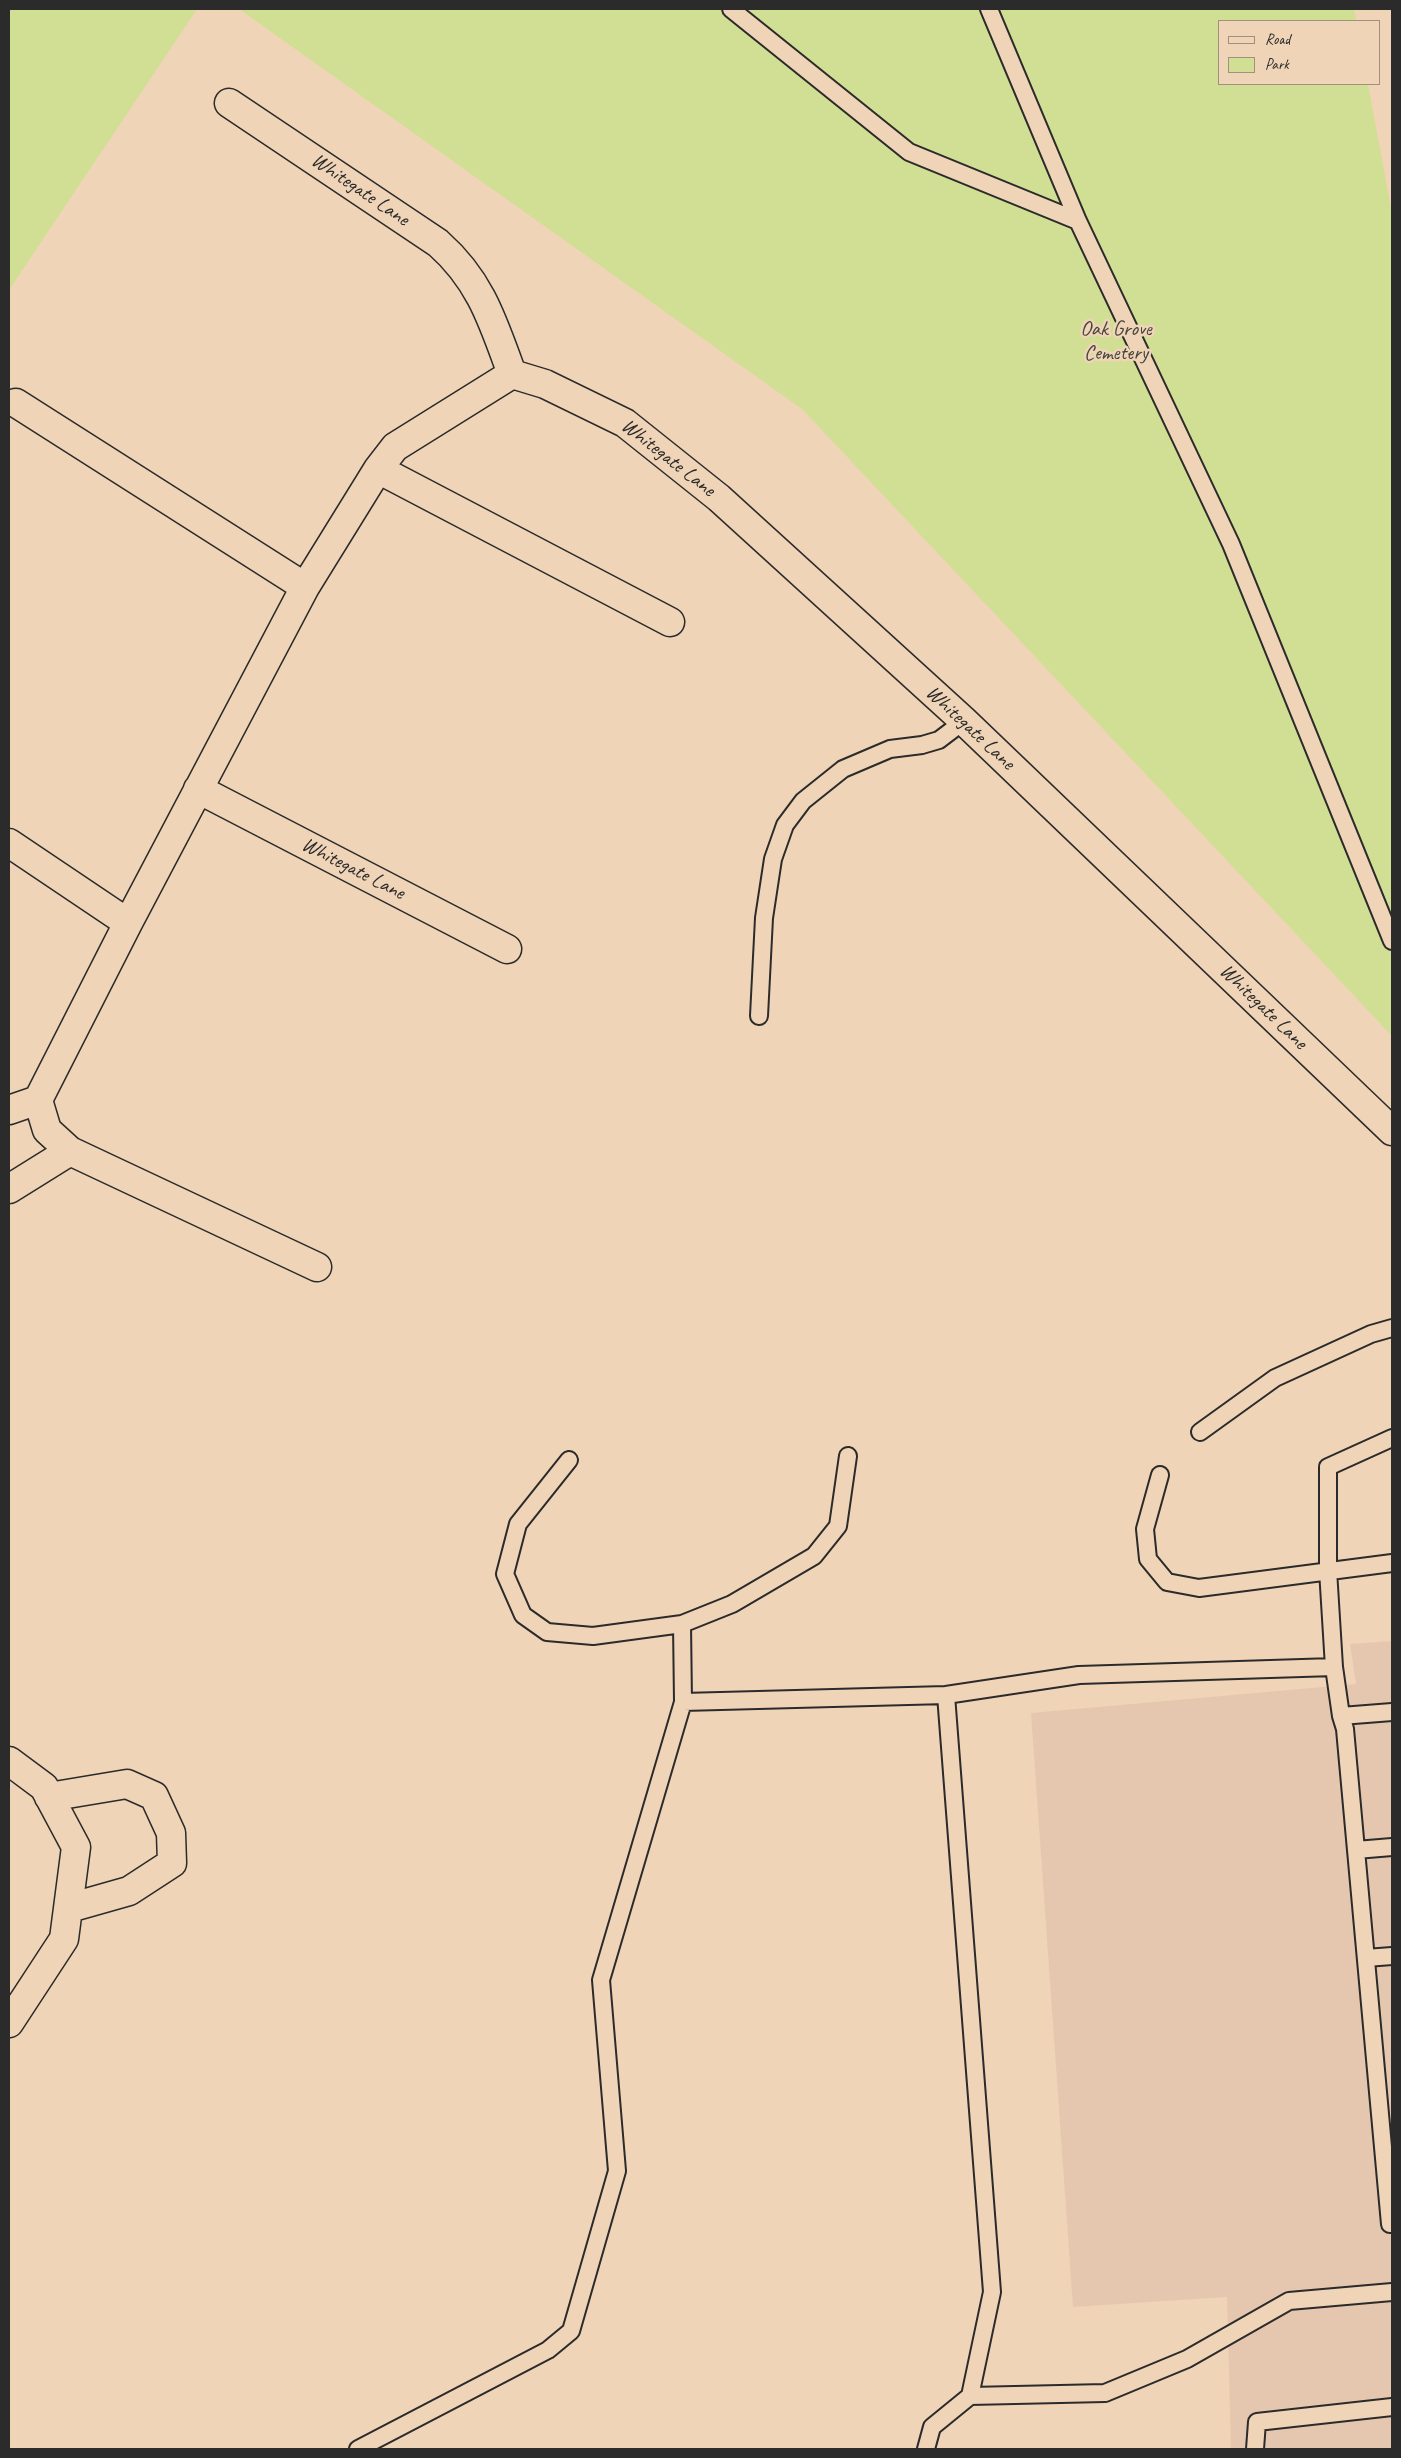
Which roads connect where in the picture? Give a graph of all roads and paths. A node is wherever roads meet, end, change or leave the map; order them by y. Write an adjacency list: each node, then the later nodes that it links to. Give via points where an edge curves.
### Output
1 (731, 9): 4 (lane, via 909,152)
2 (989, 9): 4 (lane)
3 (229, 103): 5 (street, Whitegate Lane, via 438,242 458,260 486,305)
4 (1078, 221): 14 (lane, via 1231,544)
5 (512, 374): 7 (street, via 395,447); 10 (street, Whitegate Lane, via 545,384 625,423 719,498)
6 (16, 403): 8 (street)
7 (378, 469): 8 (street); 9 (street)
8 (305, 587): 11 (street)
9 (670, 622)
10 (964, 721): 16 (lane, via 939,740 890,748 843,769 803,801 785,825 773,859 764,918); 19 (street, Whitegate Lane)
11 (198, 789): 13 (street); 15 (street, Whitegate Lane)
12 (9, 843): 13 (street)
13 (128, 923): 17 (street)
14 (1392, 940)
15 (507, 949)
16 (760, 1016)
17 (38, 1100): 18 (street); 20 (street, via 47,1130)
18 (9, 1110)
19 (1392, 1131)
20 (70, 1151): 21 (street); 22 (street)
21 (9, 1189)
22 (317, 1267)
23 (1392, 1328): 24 (lane, via 1371,1334 1276,1378)
24 (1200, 1432)
25 (1392, 1438): 30 (lane, via 1328,1467)
26 (848, 1456): 31 (lane, via 838,1526 814,1556 732,1604)
27 (569, 1460): 31 (lane, via 518,1524 505,1574 523,1615 547,1632 593,1636)
28 (1160, 1475): 30 (lane, via 1145,1529 1148,1559 1167,1582 1198,1588)
29 (1392, 1563): 30 (lane)
30 (1328, 1570): 32 (lane)
31 (682, 1624): 34 (lane)
32 (1334, 1668): 33 (lane, via 1079,1675); 36 (lane)
33 (946, 1695): 34 (lane); 47 (lane, via 992,2292)
34 (683, 1702): 49 (lane, via 600,1980 617,2171 571,2331 548,2350)
35 (1392, 1712): 36 (lane)
36 (1341, 1716): 40 (lane, via 1345,1729)
37 (9, 1762): 38 (street, via 44,1786)
38 (49, 1797): 41 (street, via 76,1847); 41 (street, via 126,1784 154,1796 171,1833 172,1863 129,1892)
39 (1392, 1846): 40 (lane)
40 (1356, 1850): 43 (lane)
41 (69, 1908): 44 (street, via 64,1939)
42 (1392, 1956): 43 (lane)
43 (1366, 1958): 45 (lane)
44 (9, 2023)
45 (1392, 2224)
46 (1392, 2292): 47 (lane, via 1289,2301 1187,2359 1105,2393)
47 (970, 2396): 50 (lane, via 932,2427)
48 (1392, 2407): 51 (lane, via 1257,2422)
49 (358, 2449)
50 (926, 2449)
51 (1255, 2449)

